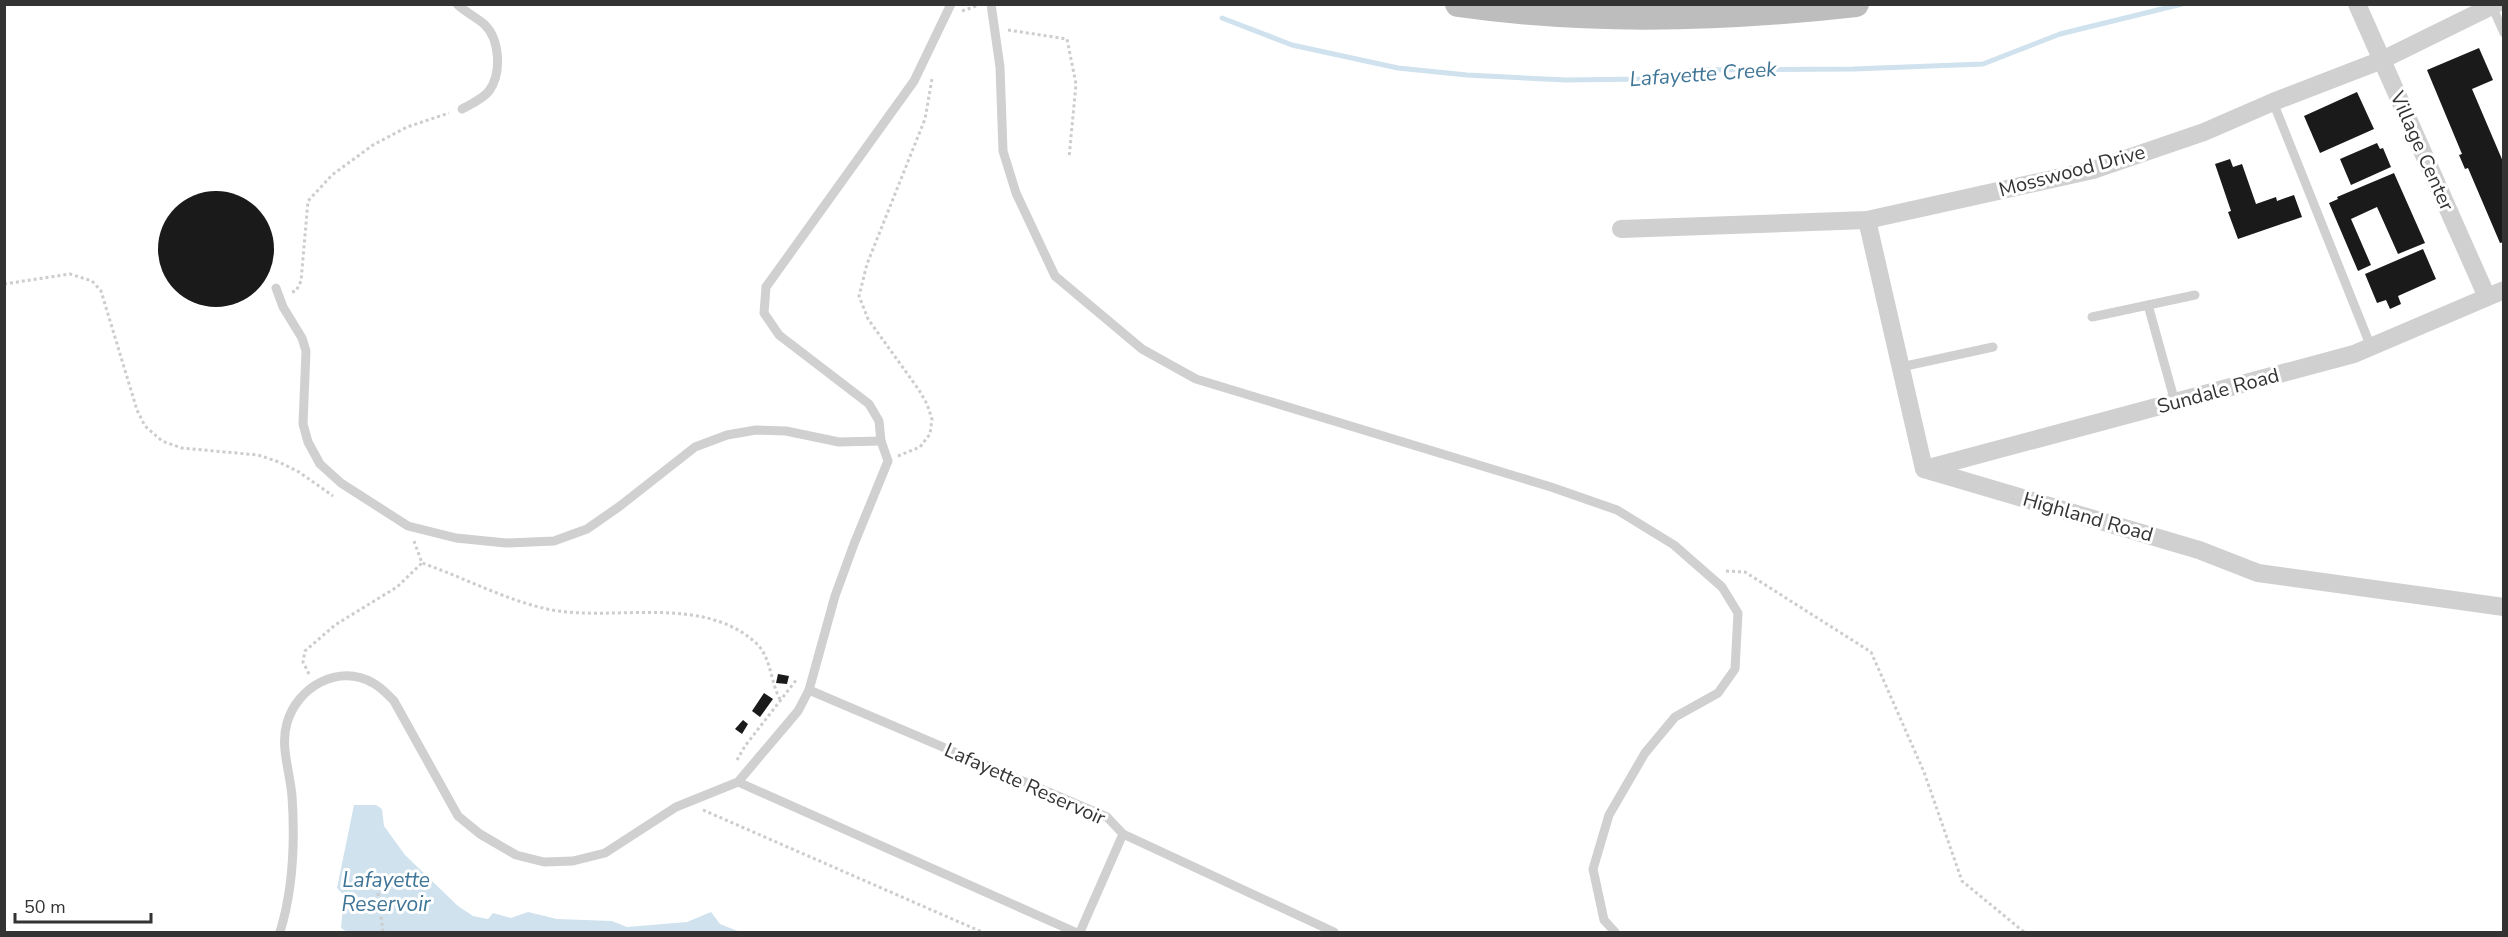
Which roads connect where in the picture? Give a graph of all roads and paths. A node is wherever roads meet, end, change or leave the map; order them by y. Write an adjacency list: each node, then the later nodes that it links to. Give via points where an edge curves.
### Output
1 (457, 4): 12 (lane, via 484,25 497,47 497,69 490,90)
2 (951, 4): 25 (lane, via 914,81 766,287 764,313 779,335 869,404 879,421)
3 (991, 4): 8 (lane)
4 (1458, 4): 5 (main road, via 1519,13 1645,18)
5 (1856, 4)
6 (2357, 4): 10 (street, Village Center)
7 (2494, 5): 9 (lane); 10 (street, Mosswood Drive)
8 (995, 28): 13 (path, via 1067,39 1076,84); 28 (lane, via 1002,151 1039,246 1055,276 1142,349 1196,379 1617,510 1674,545)
9 (2504, 33)
10 (2382, 60): 11 (street, Mosswood Drive); 17 (street, Village Center)
11 (2273, 102): 14 (street, Mosswood Drive, via 2204,132 2093,170); 22 (lane)
12 (462, 109): 16 (path, via 407,127 373,145 332,175 308,201 301,281 296,291)
13 (1069, 158)
14 (1867, 220): 15 (street, Mosswood Drive); 23 (street)
15 (1621, 230)
16 (277, 292): 25 (lane, via 306,351 303,424 320,464 352,491 408,526 446,536 506,543 554,541 587,529 695,447 727,435 756,430 786,431 839,442)
17 (2495, 294): 22 (street, Sundale Road)
18 (2194, 295): 19 (lane)
19 (2148, 305): 20 (lane); 24 (lane)
20 (2092, 316)
21 (1993, 347): 23 (lane)
22 (2371, 347): 24 (street, Sundale Road)
23 (1901, 367): 26 (street)
24 (2175, 402): 26 (street, Sundale Road)
25 (881, 441): 31 (lane, via 888,460 836,596)
26 (1924, 469): 29 (street, Highland Road, via 2205,552 2258,573)
27 (422, 563): 30 (path, via 397,587 335,625 305,651 303,662 310,675)
28 (1703, 570): 40 (lane, via 1722,587 1738,613 1735,669 1718,693 1675,717 1645,753 1609,815 1593,869 1604,920); 41 (path, via 1745,572 1871,652 1924,772 1962,881)
29 (2504, 607)
30 (310, 688): 32 (lane, via 322,680 348,675 382,689 394,701 458,816 497,846 544,862 573,861 605,853 676,807); 35 (lane, via 286,724 293,820)
31 (809, 690): 32 (lane, via 798,711); 33 (lane, Lafayette Reservoir, via 1107,817)
32 (738, 782): 37 (lane)
33 (1123, 834): 38 (lane); 39 (lane, Lafayette Reservoir)
34 (378, 893): 36 (path)
35 (280, 933)
36 (383, 933)
37 (1075, 933)
38 (1080, 933)
39 (1334, 933)
40 (1614, 933)
41 (2024, 933)

